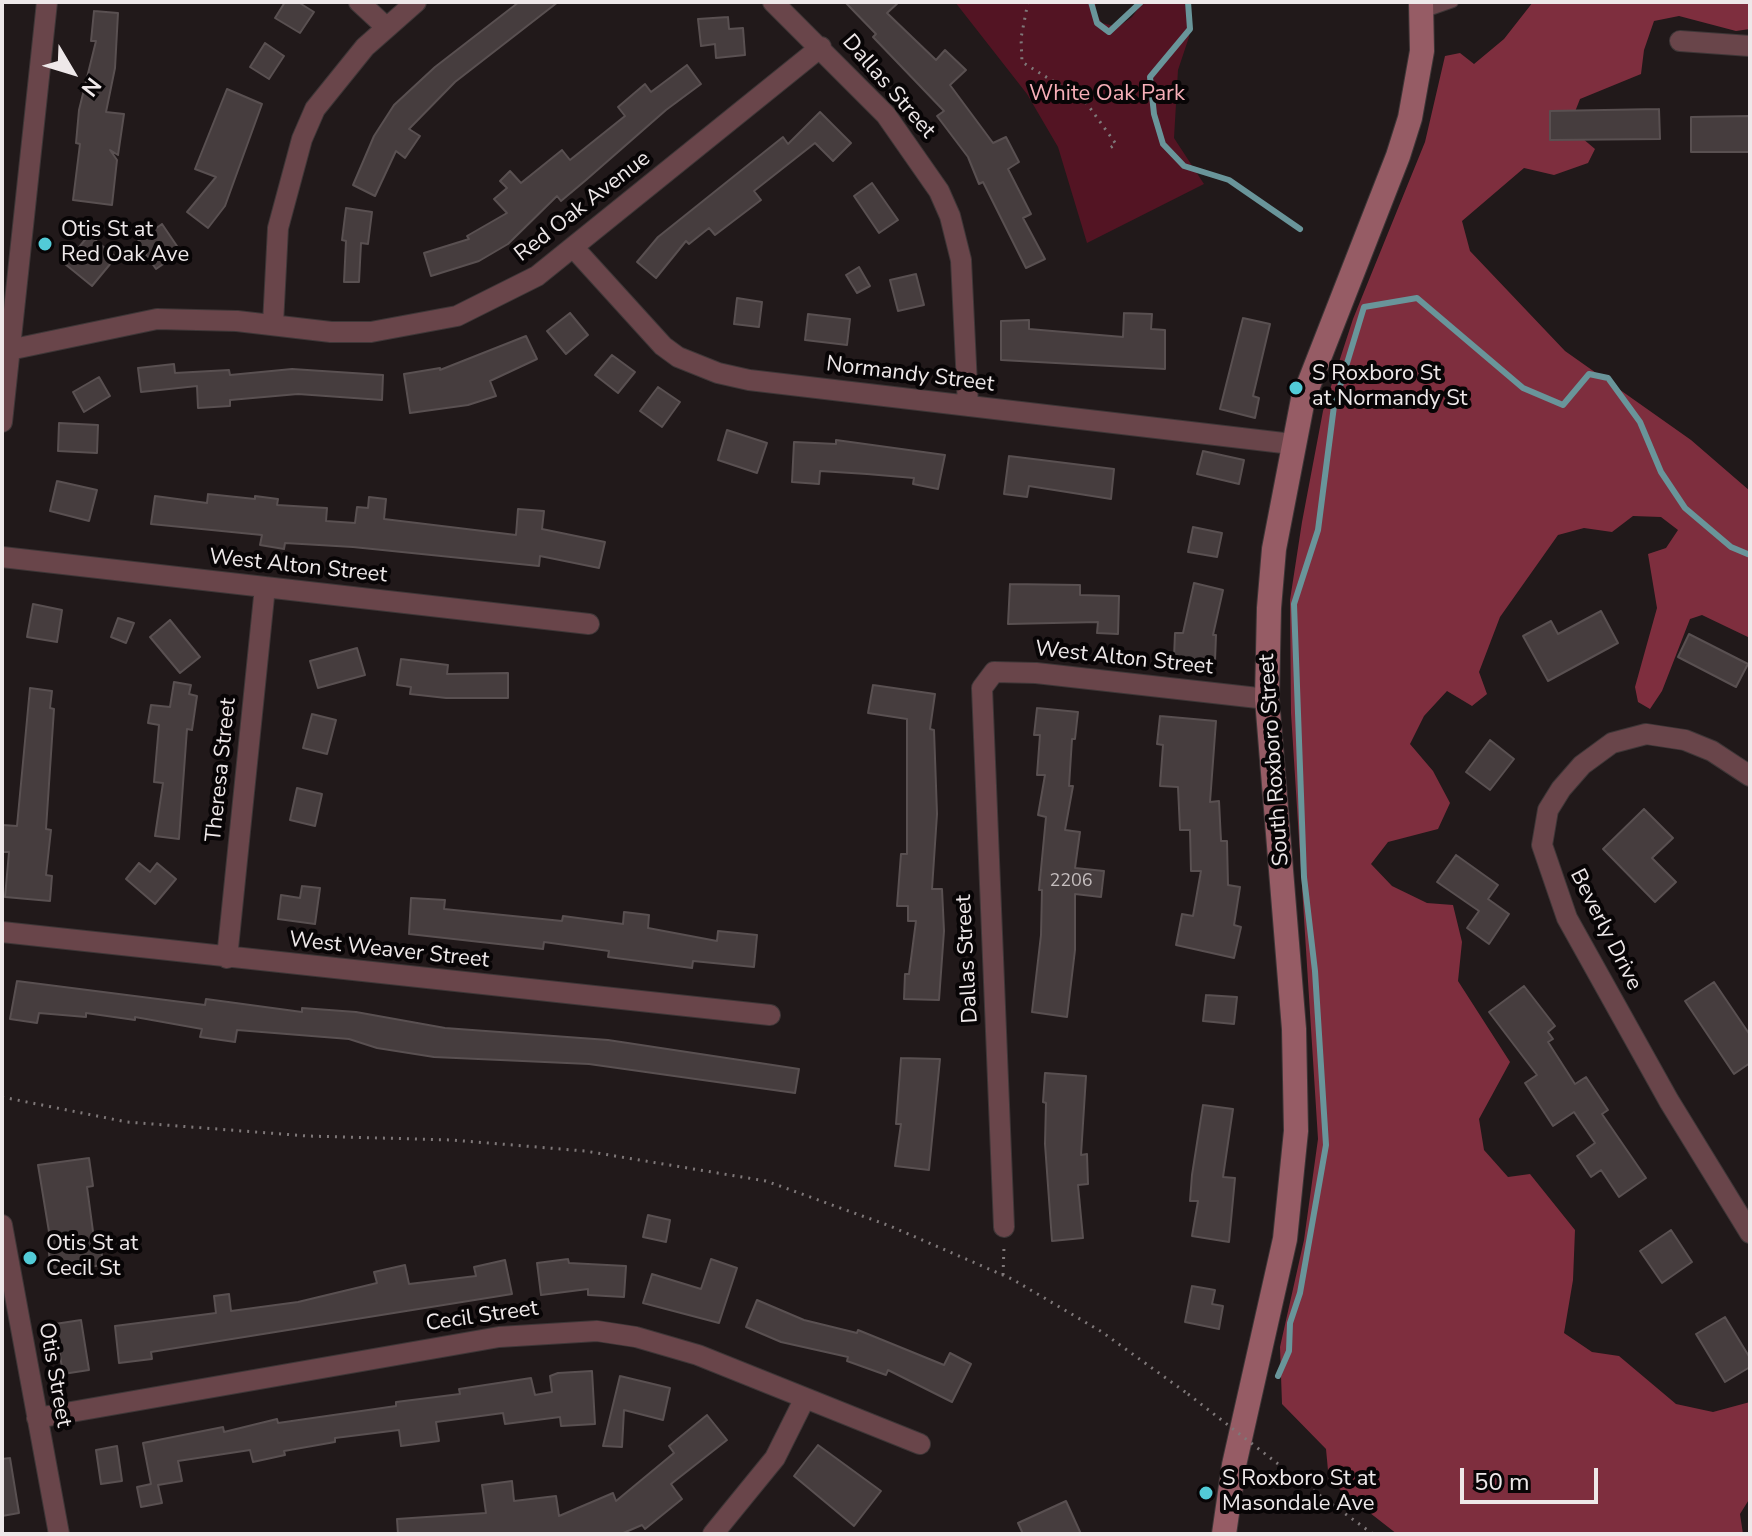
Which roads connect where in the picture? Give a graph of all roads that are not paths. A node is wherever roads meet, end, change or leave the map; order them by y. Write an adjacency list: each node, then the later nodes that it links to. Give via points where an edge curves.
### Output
1 (47, 2): 13 (street)
2 (359, 2): 7 (street)
3 (416, 2): 7 (street)
4 (773, 2): 10 (street, Dallas Street)
5 (1453, 2): 6 (lane)
6 (1422, 8): 16 (street, South Roxboro Street, via 1418,81 1398,156 1326,336)
7 (386, 27): 12 (street, via 336,78 302,139 278,228)
8 (1680, 41): 9 (street)
9 (1750, 46)
10 (821, 47): 11 (street, Red Oak Avenue); 14 (street, Dallas Street, via 896,127 930,174 950,216 961,260)
11 (573, 247): 12 (street, Red Oak Avenue, via 537,276 457,316 371,332); 14 (street, Normandy Street, via 663,346 698,366 749,380)
12 (273, 324): 13 (street, Red Oak Avenue, via 157,319)
13 (9, 350): 15 (street)
14 (968, 406): 16 (street, Normandy Street)
15 (2, 422)
16 (1292, 444): 21 (street, South Roxboro Street, via 1271,578)
17 (2, 557): 18 (street, West Alton Street)
18 (265, 587): 19 (street, West Alton Street); 24 (street, Theresa Street)
19 (589, 624)
20 (982, 688): 21 (street, West Alton Street, via 994,672 1036,673); 27 (street, Dallas Street)
21 (1267, 699): 35 (street, South Roxboro Street, via 1294,1029 1293,1191)
22 (1750, 776): 28 (street, Beverly Drive, via 1685,740 1646,734 1612,743 1561,789 1548,810 1542,845 1567,918)
23 (2, 932): 24 (street, West Weaver Street)
24 (227, 958): 25 (street, West Weaver Street)
25 (770, 1015)
26 (2, 1225): 29 (street, Otis Street)
27 (1004, 1227)
28 (1750, 1233)
29 (4, 1247): 31 (street, Otis Street)
30 (804, 1400): 31 (street, Cecil Street, via 658,1343 597,1331 558,1331); 32 (street, Cecil Street); 34 (street, via 775,1458)
31 (37, 1418): 33 (street, Otis Street)
32 (920, 1444)
33 (59, 1534)
34 (713, 1534)
35 (1224, 1534)

